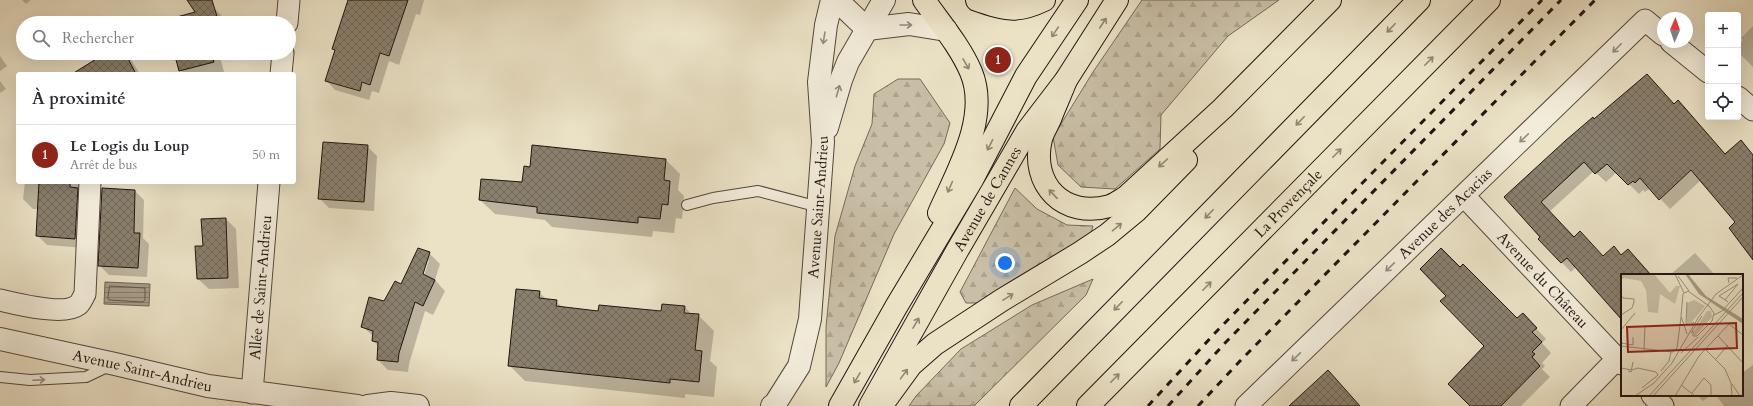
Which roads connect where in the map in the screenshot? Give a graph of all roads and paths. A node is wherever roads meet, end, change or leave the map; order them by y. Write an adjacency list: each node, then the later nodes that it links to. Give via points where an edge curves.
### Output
1 (289, 0): 13 (street)
2 (832, 0): 25 (street, Avenue Saint-Andrieu, one-way to 25, via 826,25 819,82)
3 (840, 0): 14 (street)
4 (884, 0): 14 (street)
5 (924, 0): 15 (main road)
6 (977, 0): 7 (main road, via 996,7 1015,9 1028,8)
7 (1044, 0)
8 (1077, 0): 32 (main road, Avenue de Cannes, one-way to 32, via 1026,76 973,178)
9 (1117, 0): 21 (main road, Avenue de Cannes, one-way to 9)
10 (1330, 0): 23 (main road)
11 (1419, 0): 46 (main road, one-way to 46)
12 (1489, 0): 47 (main road, La Provençale, one-way to 12)
13 (287, 16)
14 (867, 29): 15 (street, one-way to 15, via 909,24); 25 (street, one-way to 14, via 848,62)
15 (946, 30): 32 (main road, one-way to 32, via 971,72 976,88 974,128 954,179)
16 (1657, 30): 28 (street, Avenue des Acacias, one-way to 28, via 1645,20)
17 (1678, 48): 19 (street)
18 (282, 60): 20 (street)
19 (1705, 70)
20 (281, 72)
21 (1066, 80): 23 (main road, one-way to 21, via 1126,196 1112,205 1084,209 1060,201 1051,193 1041,170 1041,139); 44 (main road, Avenue de Cannes, one-way to 21, via 1027,131)
22 (1741, 100): 24 (street)
23 (1223, 108): 45 (main road, one-way to 23, via 911,366 936,344 1080,253 1136,211 1201,146)
24 (1753, 110)
25 (823, 142): 30 (street, Avenue Saint-Andrieu)
26 (90, 184): 31 (street, via 85,294 78,305 65,310)
27 (269, 184): 37 (street, Allée de Saint-Andrieu)
28 (1464, 196): 34 (street, Avenue du Château); 48 (street, Avenue des Acacias, one-way to 48)
29 (687, 205): 30 (lane, via 758,191)
30 (819, 207): 42 (street, Avenue Saint-Andrieu, via 810,319 799,366)
31 (0, 300)
32 (896, 307): 43 (main road, one-way to 43)
33 (0, 339): 35 (street, Avenue Saint-Andrieu)
34 (1619, 361): 49 (street)
35 (115, 364): 36 (lane, one-way to 35, via 30,380 86,377); 37 (street, Avenue Saint-Andrieu, via 208,386)
36 (0, 377)
37 (252, 393): 39 (street, Avenue Saint-Andrieu)
38 (1653, 396): 50 (street)
39 (357, 406)
40 (368, 406): 41 (street, via 391,403)
41 (418, 406)
42 (772, 406)
43 (840, 406)
44 (870, 406)
45 (882, 406)
46 (1021, 406)
47 (1088, 406)
48 (1246, 406)
49 (1571, 406)
50 (1663, 406)

